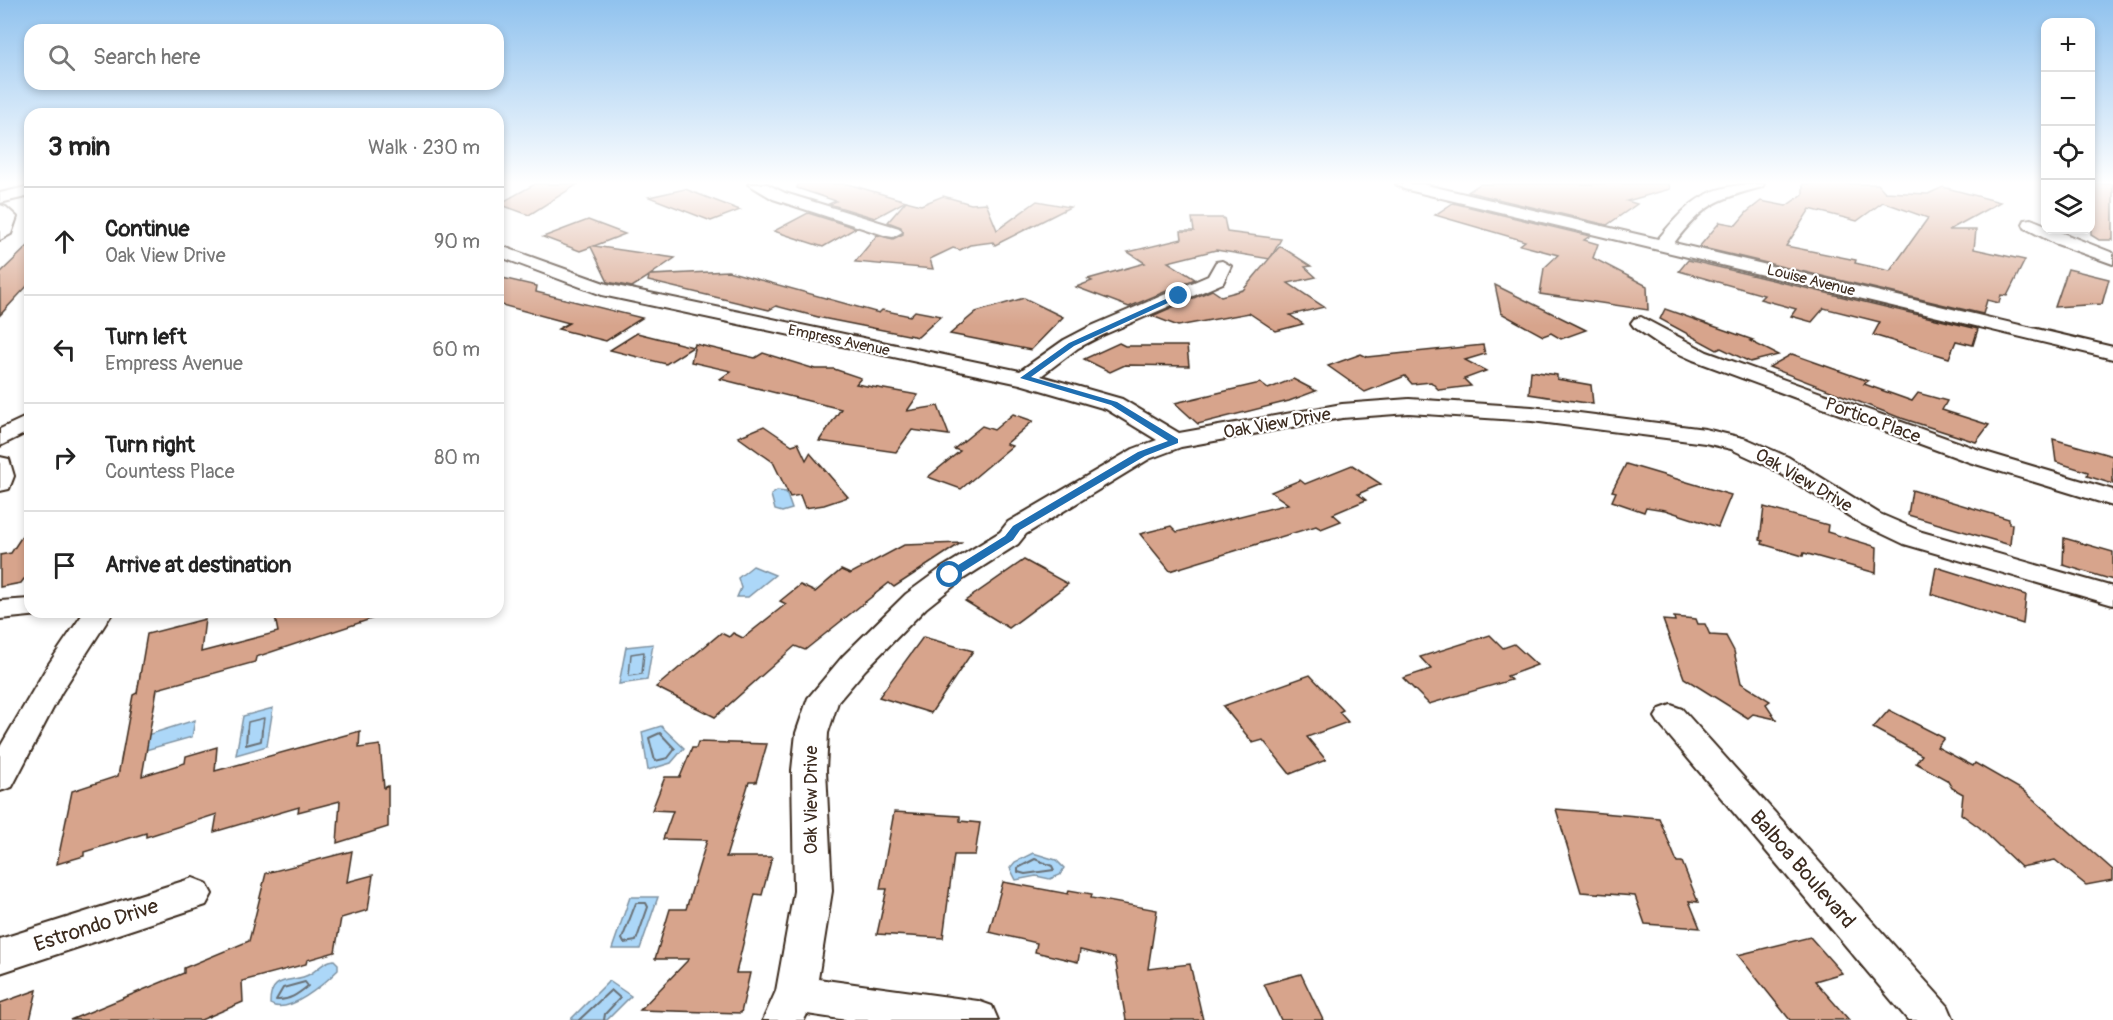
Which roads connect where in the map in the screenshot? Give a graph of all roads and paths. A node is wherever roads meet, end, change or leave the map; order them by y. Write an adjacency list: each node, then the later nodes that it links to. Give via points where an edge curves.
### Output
1 (1606, 232): 4 (street, Louise Avenue)
2 (1676, 232): 4 (street)
3 (2046, 232): 6 (street)
4 (1663, 245): 9 (street, Louise Avenue)
5 (504, 252): 10 (street, Empress Avenue, via 602,289)
6 (2113, 259)
7 (1222, 266): 10 (street, via 1216,279 1088,336)
8 (1641, 323): 16 (street, Portico Place, via 1700,356 1977,457)
9 (2113, 353)
10 (1024, 378): 13 (street, Empress Avenue, via 1114,404)
11 (24, 425): 12 (street)
12 (0, 439)
13 (1175, 441): 17 (street, Oak View Drive, via 1342,411 1410,406 1532,414 1705,436 1739,444 1779,462 1871,519 1913,538); 25 (street, Oak View Drive, via 1142,454 1017,528 1009,538 950,575 916,601 824,698 812,733 809,817 813,891)
14 (0, 464): 15 (street)
15 (0, 484)
16 (2113, 498)
17 (2113, 596)
18 (24, 608): 19 (street)
19 (0, 610)
20 (94, 618): 22 (street, via 33,713)
21 (1671, 717): 27 (street, Balboa Boulevard)
22 (0, 778)
23 (193, 894): 24 (street, Estrondo Drive)
24 (0, 956)
25 (790, 1007): 26 (street)
26 (978, 1020)
27 (1934, 1020)

